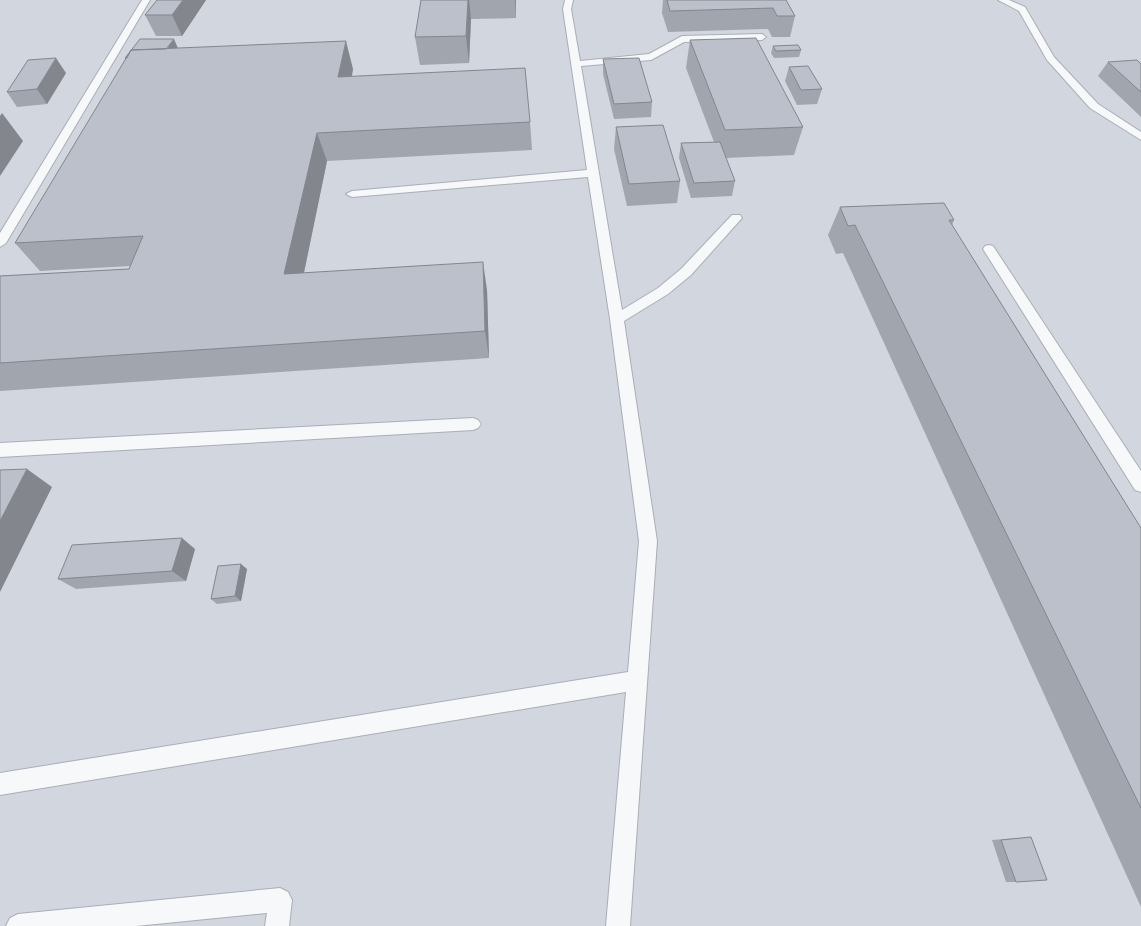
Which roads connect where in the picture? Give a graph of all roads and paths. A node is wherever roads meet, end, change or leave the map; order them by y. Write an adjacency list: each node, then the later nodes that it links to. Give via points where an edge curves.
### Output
1 (146, 0): 11 (lane)
2 (569, 0): 6 (lane, via 567,9)
3 (1002, 0): 4 (lane)
4 (1020, 4): 7 (lane, via 1050,58 1094,106)
5 (762, 37): 6 (lane, via 682,40 651,57)
6 (576, 64): 8 (lane)
7 (1141, 137)
8 (593, 173): 9 (lane); 13 (lane)
9 (352, 194)
10 (736, 218): 13 (lane, via 686,272 663,291)
11 (0, 243)
12 (989, 249): 16 (lane)
13 (616, 319): 17 (lane, via 648,541)
14 (473, 424): 15 (lane)
15 (0, 450)
16 (1141, 485)
17 (637, 680): 18 (lane); 21 (lane)
18 (0, 784)
19 (18, 926): 20 (lane, via 280,900)
20 (277, 926)
21 (618, 926)

